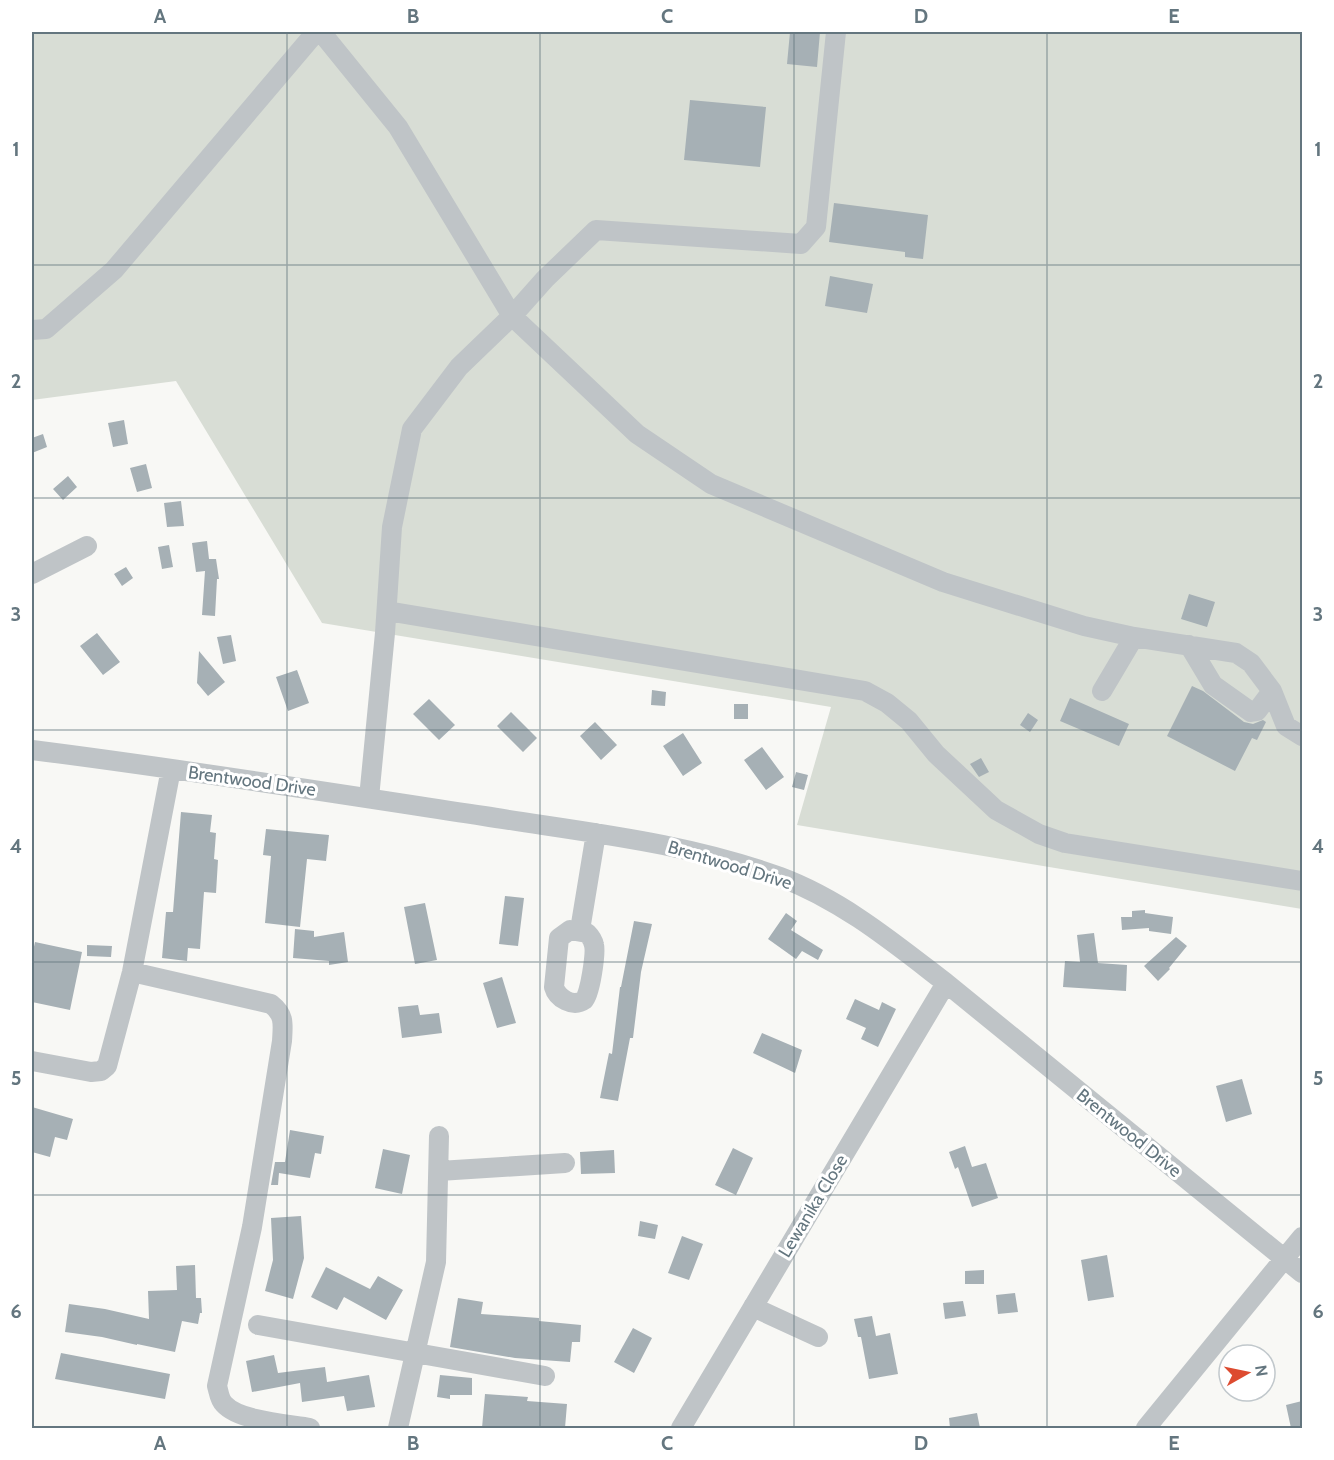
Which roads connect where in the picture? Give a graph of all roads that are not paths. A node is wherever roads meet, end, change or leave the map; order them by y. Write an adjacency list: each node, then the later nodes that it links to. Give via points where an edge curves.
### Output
1 (316, 32): 5 (street, via 114,270 46,329)
2 (321, 32): 4 (street, via 398,127)
3 (836, 32): 4 (street, via 816,227 801,244 596,230)
4 (512, 316): 8 (street, via 459,367 412,429 392,526); 9 (street, via 637,434 711,484 943,582 1084,626)
5 (32, 330)
6 (87, 546): 7 (street)
7 (32, 574)
8 (387, 610): 16 (street); 18 (street, via 865,691 909,721 936,754 996,810 1039,834 1065,843)
9 (1134, 637): 10 (street); 11 (street)
10 (1190, 645): 12 (street, via 1236,652 1251,663); 12 (street, via 1213,685 1251,712 1257,711)
11 (1102, 691)
12 (1272, 692): 13 (street, via 1286,726)
13 (1302, 736)
14 (32, 750): 15 (street, Brentwood Drive)
15 (171, 769): 16 (street, Brentwood Drive); 20 (street)
16 (369, 798): 17 (street, Brentwood Drive)
17 (596, 833): 19 (street); 21 (street, Brentwood Drive, via 681,848 782,878 844,909)
18 (1302, 881)
19 (580, 930)
20 (132, 972): 22 (street, via 107,1066 91,1072); 34 (street, via 271,1004 280,1011 282,1041 252,1227 217,1386 224,1404 240,1414)
21 (946, 983): 27 (street, Brentwood Drive); 29 (street, Lewanika Close)
22 (32, 1061)
23 (440, 1136): 25 (street)
24 (565, 1163): 25 (street)
25 (439, 1171): 32 (street, via 436,1262)
26 (1302, 1237): 27 (street)
27 (1286, 1259): 28 (street, Brentwood Drive); 37 (street)
28 (1302, 1273)
29 (753, 1307): 31 (street); 36 (street, Lewanika Close)
30 (258, 1325): 32 (street)
31 (818, 1336)
32 (415, 1354): 33 (street); 35 (street)
33 (545, 1376)
34 (310, 1428)
35 (398, 1428)
36 (681, 1428)
37 (1146, 1428)

